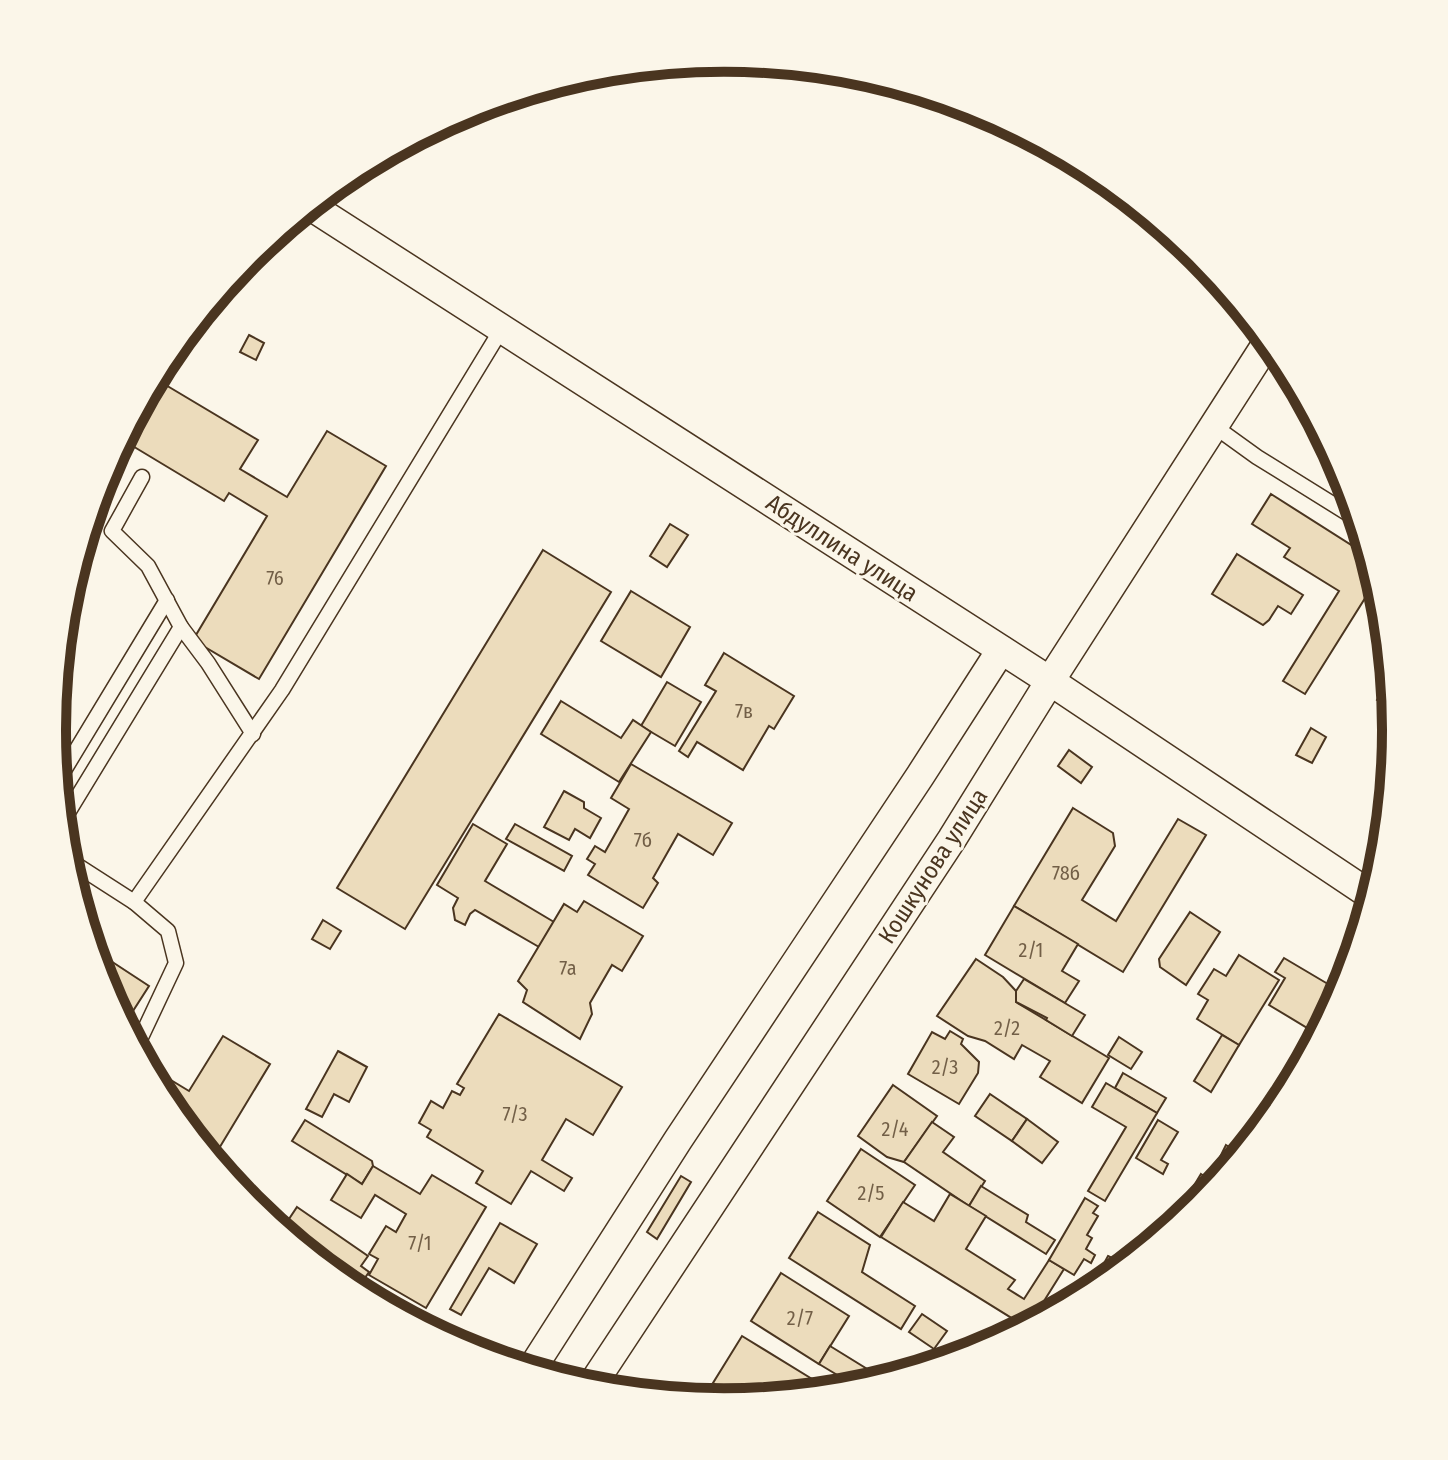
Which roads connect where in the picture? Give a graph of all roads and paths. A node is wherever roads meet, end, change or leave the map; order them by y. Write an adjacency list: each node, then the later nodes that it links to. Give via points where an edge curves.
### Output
1 (319, 211): 2 (street, Абдуллина улица)
2 (501, 330): 9 (street, Абдуллина улица); 11 (lane)
3 (1262, 351): 4 (street, Кошкунова улица)
4 (1214, 426): 6 (lane); 10 (street, Кошкунова улица)
5 (142, 477): 7 (lane, via 112,531 148,566)
6 (1345, 511)
7 (167, 600): 8 (lane); 12 (lane)
8 (181, 627): 11 (lane); 13 (lane)
9 (1001, 650): 10 (street, Абдуллина улица); 18 (street)
10 (1050, 681): 15 (street, Абдуллина улица); 19 (street, Кошкунова улица, via 952,839)
11 (253, 734): 16 (lane)
12 (67, 766)
13 (71, 808)
14 (81, 868): 16 (lane)
15 (1362, 889)
16 (134, 902): 17 (lane, via 168,931 176,963)
17 (142, 1036)
18 (537, 1361)
19 (598, 1375)

